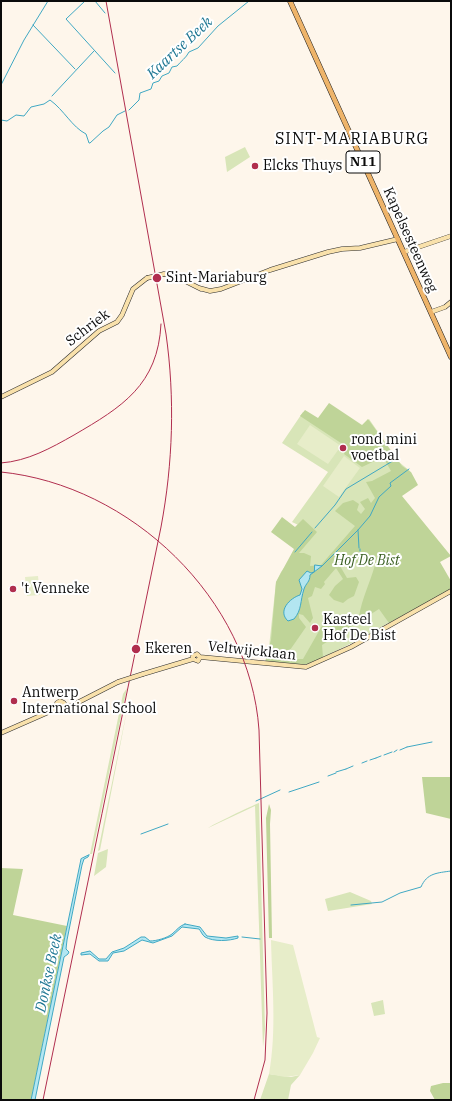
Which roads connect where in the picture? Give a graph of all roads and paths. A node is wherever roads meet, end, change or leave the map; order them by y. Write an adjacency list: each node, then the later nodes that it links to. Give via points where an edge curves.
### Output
1 (290, 1): 3 (main road, Kapelsesteenweg / N11)
2 (451, 236): 4 (street)
3 (398, 239): 4 (main road, Kapelsesteenweg / N11); 8 (street, Schriek, bridge, via 328,252 210,291 174,276 164,274 147,278 133,289 120,319 87,341 52,372)
4 (404, 252): 6 (main road, Kapelsesteenweg / N11)
5 (451, 302): 6 (street, via 442,309)
6 (431, 312): 7 (main road, Kapelsesteenweg / N11)
7 (451, 356)
8 (1, 397)
9 (451, 591): 10 (street, Veltwijcklaan, bridge, via 351,647 306,667 195,656 118,682 76,704)
10 (65, 705): 11 (street, Veltwijcklaan, via 62,709); 11 (street, Veltwijcklaan, via 62,701 58,702)
11 (58, 708): 12 (street, Veltwijcklaan)
12 (1, 733)

